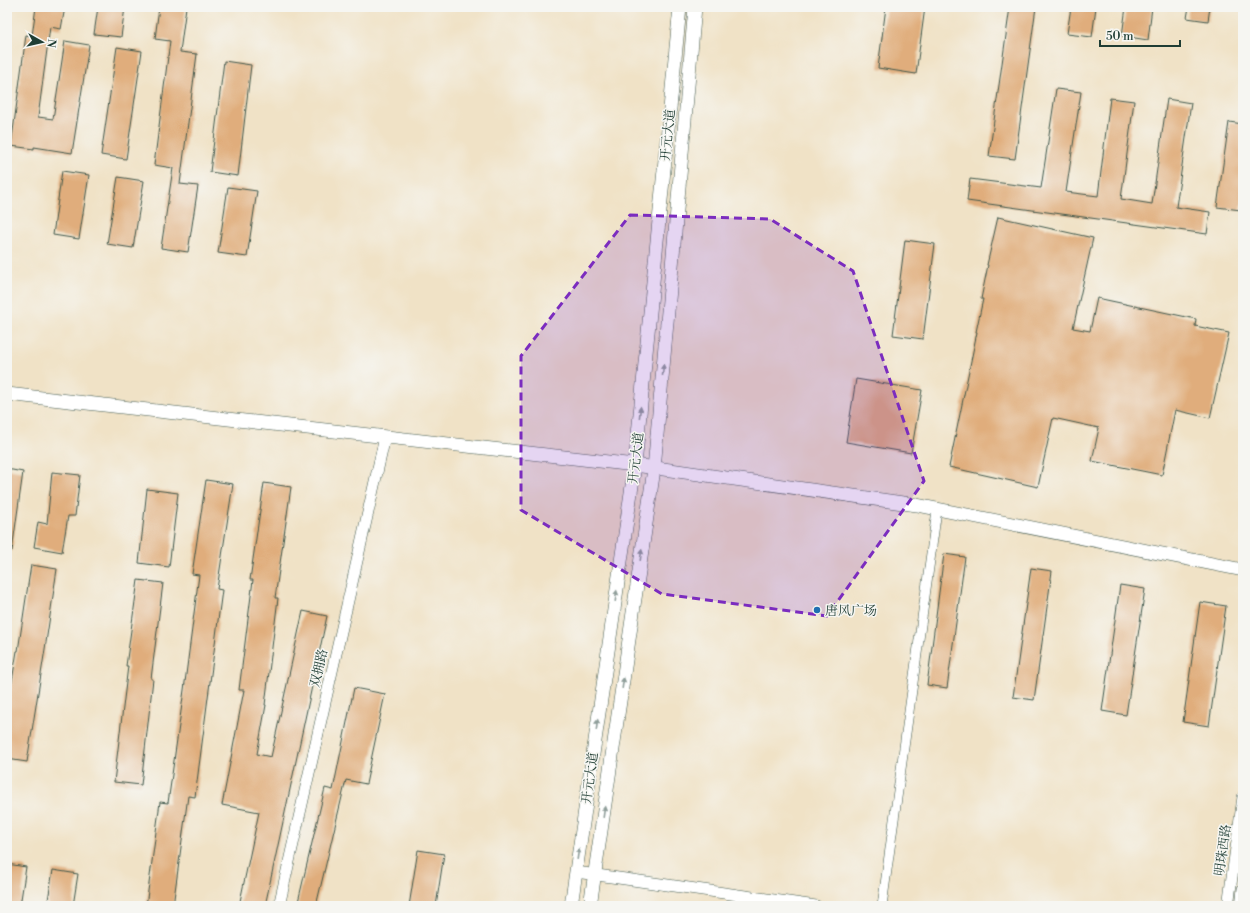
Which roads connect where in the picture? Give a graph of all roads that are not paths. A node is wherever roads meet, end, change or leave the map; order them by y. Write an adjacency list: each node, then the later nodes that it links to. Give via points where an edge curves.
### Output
1 (680, 7): 5 (main road, 开元大道, one-way to 1)
2 (694, 7): 6 (main road, 开元大道, one-way to 2)
3 (7, 394): 4 (main road)
4 (384, 437): 5 (main road); 13 (street, 双拥路)
5 (635, 465): 6 (main road); 10 (main road, 开元大道, one-way to 5)
6 (654, 469): 7 (main road); 11 (main road, 开元大道, one-way to 6)
7 (938, 510): 8 (main road); 17 (street)
8 (1243, 570)
9 (1243, 797): 18 (street, 明珠西路)
10 (576, 872): 11 (street); 14 (main road, 开元大道)
11 (594, 874): 15 (main road, 开元大道); 16 (street)
12 (1243, 889): 19 (street)
13 (279, 906)
14 (571, 906)
15 (590, 906)
16 (816, 906)
17 (882, 906)
18 (1228, 906)
19 (1241, 906)

